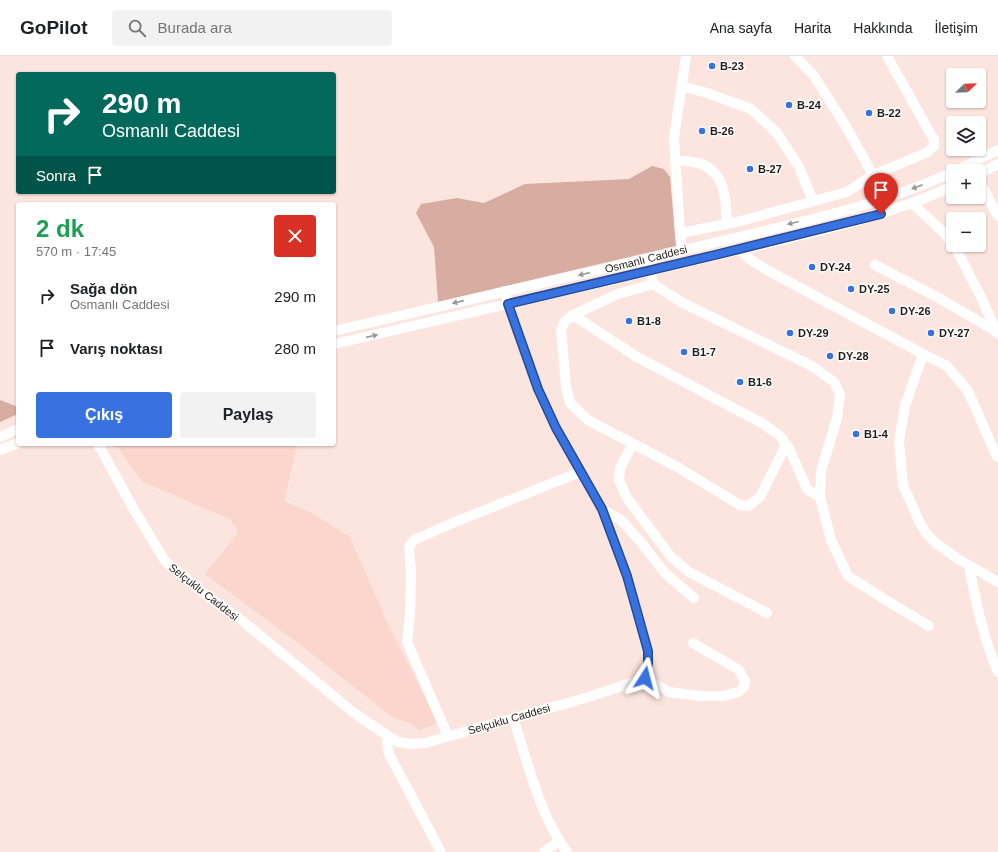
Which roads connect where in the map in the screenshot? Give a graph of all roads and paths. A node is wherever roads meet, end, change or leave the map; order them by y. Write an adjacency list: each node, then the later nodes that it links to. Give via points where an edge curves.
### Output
1 (686, 56): 4 (street)
2 (795, 56): 10 (street, via 814,76)
3 (887, 56): 10 (street, via 934,140 934,146 926,153)
4 (681, 86): 6 (street, via 674,138); 15 (street, via 751,109 777,133 799,167)
5 (998, 150): 7 (street, Osmanlı Caddesi)
6 (675, 160): 18 (street, via 699,163 710,168 720,180 726,197); 19 (street)
7 (977, 164)
8 (998, 164): 9 (street)
9 (986, 170)
10 (873, 175): 14 (street); 15 (street, via 847,192)
11 (946, 175): 14 (street, Osmanlı Caddesi, one-way to 14)
12 (946, 189): 16 (street, Osmanlı Caddesi)
13 (986, 194): 17 (street)
14 (884, 199): 22 (street, Osmanlı Caddesi, one-way to 22)
15 (813, 201): 18 (street)
16 (912, 203): 20 (street); 21 (street, Osmanlı Caddesi, via 873,216)
17 (998, 216)
18 (727, 224): 19 (street)
19 (680, 233): 22 (street)
20 (946, 235)
21 (740, 249): 26 (street, Osmanlı Caddesi); 34 (street, via 748,258 767,270)
22 (682, 250): 24 (street, Osmanlı Caddesi)
23 (957, 252): 32 (street)
24 (648, 258): 26 (street); 28 (street, Osmanlı Caddesi, one-way to 28)
25 (875, 265): 32 (street, via 937,296)
26 (651, 271): 27 (street); 29 (street, Osmanlı Caddesi)
27 (653, 284): 30 (street, via 618,294); 44 (street, via 683,303 812,366 834,382 840,394 837,418 820,471)
28 (504, 291): 29 (street); 31 (street, Osmanlı Caddesi, one-way to 31)
29 (508, 304): 33 (street, Osmanlı Caddesi, one-way to 29); 43 (street, via 538,389)
30 (573, 314): 38 (street, via 565,320 562,330 566,386 570,403 588,420); 39 (street, via 637,357 762,423 780,436)
31 (336, 331)
32 (998, 333)
33 (336, 344)
34 (923, 354): 42 (street, via 947,366 968,391); 46 (street, via 905,406 899,441 903,485 926,533 937,544)
35 (16, 430): 36 (street)
36 (0, 437)
37 (16, 444): 41 (street)
38 (633, 444): 39 (street, via 740,505 748,506 760,497); 49 (street, via 620,468 619,480 627,498 671,557 689,572)
39 (786, 445): 44 (street, via 807,489)
40 (99, 446): 55 (street, Selçuklu Caddesi, via 165,561 354,713)
41 (0, 450)
42 (998, 457)
43 (580, 472): 45 (street); 56 (street, via 450,524 414,540 409,547 411,573 407,642)
44 (820, 497): 50 (street, via 831,540 848,576)
45 (602, 509): 48 (street, via 621,520 664,573); 53 (street, via 627,576 648,651)
46 (969, 566): 47 (street); 52 (street, via 978,614)
47 (998, 582)
48 (694, 598)
49 (767, 613)
50 (929, 626)
51 (693, 643): 53 (street, via 739,670 745,681 744,687 738,692 723,696 700,696 669,692)
52 (998, 672)
53 (645, 678): 54 (street, Selçuklu Caddesi)
54 (514, 718): 56 (street, Selçuklu Caddesi); 57 (street, via 544,812)
55 (388, 736): 56 (street, Selçuklu Caddesi, via 398,742 412,744); 58 (street, via 389,754)
56 (448, 736)
57 (559, 841): 59 (street); 60 (street)
58 (440, 852)
59 (544, 852)
60 (567, 852)

